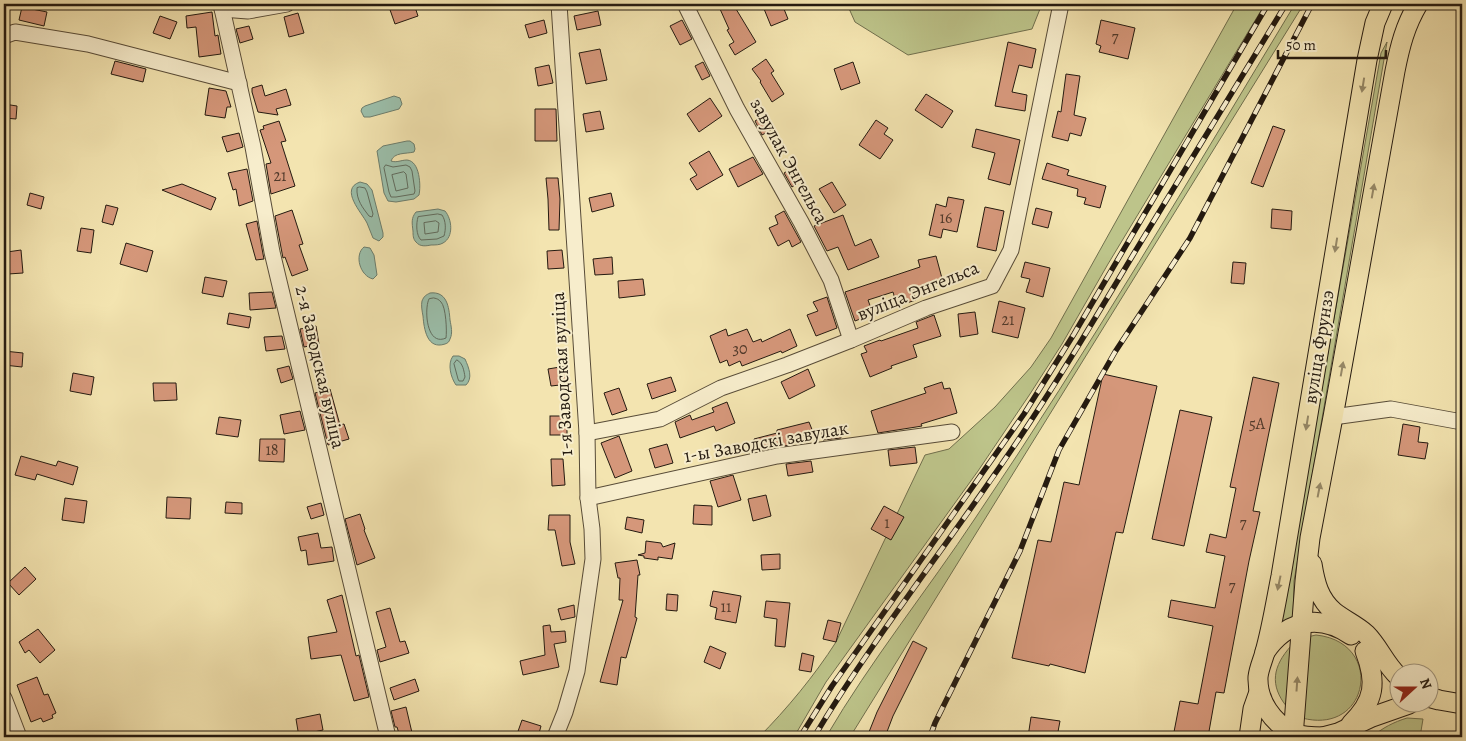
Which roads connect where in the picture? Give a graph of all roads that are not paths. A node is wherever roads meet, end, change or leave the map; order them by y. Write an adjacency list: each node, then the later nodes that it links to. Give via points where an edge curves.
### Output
1 (287, 4): 7 (street, via 248,12)
2 (559, 4): 14 (street, 1-я Заводская вуліца)
3 (685, 4): 10 (street, завулак Энгельса, via 737,109 831,280)
4 (1061, 4): 10 (street, вуліца Энгельса, via 1011,250 992,286 926,308)
5 (1383, 4): 19 (main road, вуліца Фрунзэ, one-way to 19, via 1367,60 1281,576)
6 (1418, 4): 11 (main road, вуліца Фрунзэ, one-way to 6, via 1395,71 1403,35)
7 (221, 6): 9 (street, 2-я Заводская вуліца)
8 (4, 36): 9 (street, via 15,32 88,44)
9 (239, 83): 30 (street, 2-я Заводская вуліца, via 272,252)
10 (851, 340): 14 (street, вуліца Энгельса, via 721,388 660,419)
11 (1333, 417): 12 (street, via 1391,409); 16 (main road, вуліца Фрунзэ, one-way to 11)
12 (1462, 422)
13 (952, 432): 15 (street, 1-ы Заводскі завулак, via 777,456)
14 (587, 433): 15 (street, 1-я Заводская вуліца)
15 (588, 498): 31 (street, 1-я Заводская вуліца, via 593,559 588,600 577,672)
16 (1310, 538): 17 (main road, вуліца Фрунзэ); 20 (main road, вуліца Фрунзэ, via 1314,582 1323,600 1366,634)
17 (1301, 624): 18 (main road, via 1328,623 1340,628); 19 (main road, via 1280,634); 28 (main road, вуліца Фрунзэ, one-way to 17)
18 (1365, 651): 21 (main road); 27 (main road, via 1372,667 1373,683 1369,700)
19 (1265, 652): 22 (main road, вуліца Фрунзэ, via 1258,678)
20 (1388, 665)
21 (1388, 680)
22 (1259, 692): 28 (main road, вуліца Фрунзэ, via 1266,709); 32 (main road, вуліца Фрунзэ, via 1252,709)
23 (4, 698): 29 (street)
24 (1438, 700): 25 (main road)
25 (1462, 704)
26 (1388, 712): 27 (main road)
27 (1349, 727): 33 (main road)
28 (1293, 735): 33 (main road, вуліца Фрунзэ)
29 (18, 737)
30 (388, 737)
31 (555, 737)
32 (1249, 737)
33 (1323, 737)

